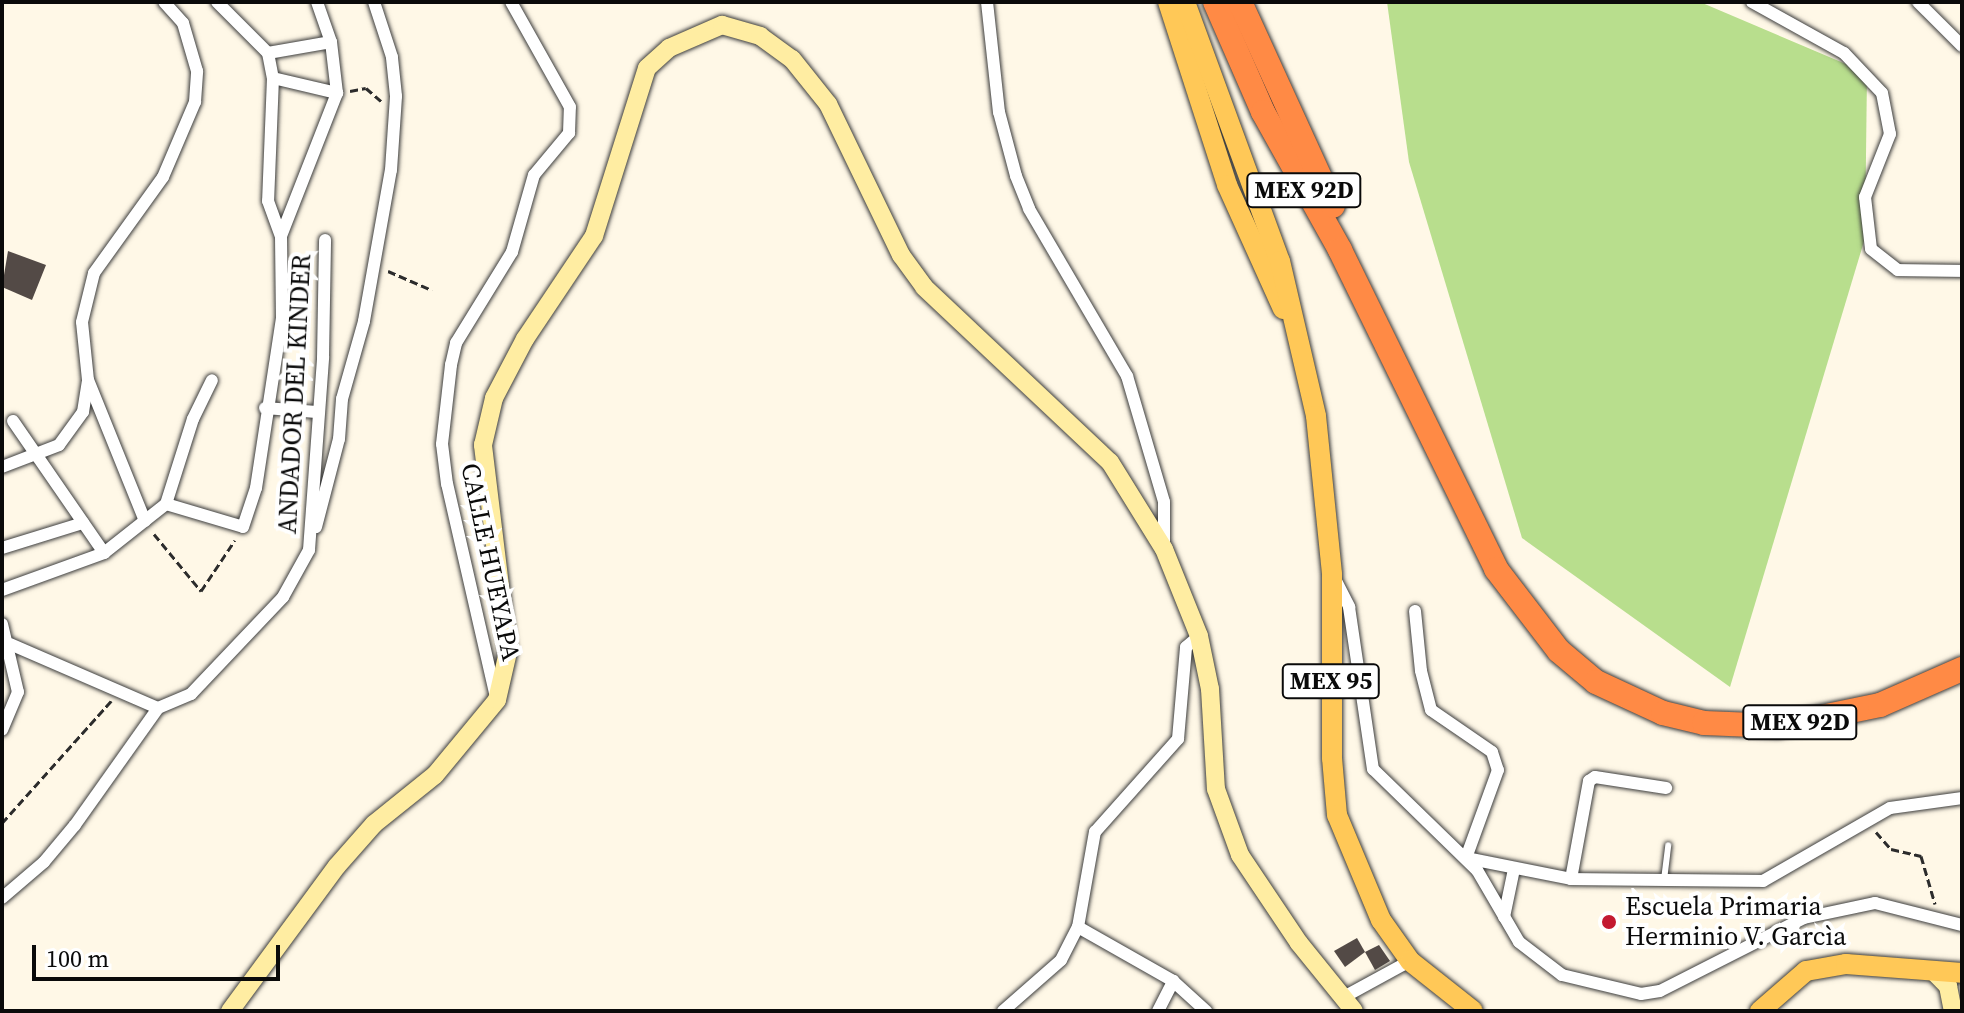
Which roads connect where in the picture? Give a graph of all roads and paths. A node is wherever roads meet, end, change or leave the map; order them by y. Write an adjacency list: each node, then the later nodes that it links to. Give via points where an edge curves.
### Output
1 (164, 2): 26 (street, via 183,23 197,71 195,102 163,177 94,273 82,322)
2 (217, 2): 15 (street)
3 (317, 2): 13 (street)
4 (374, 2): 21 (street, via 392,57 396,96 391,170)
5 (511, 2): 49 (street, CALLE HUEYAPA, via 570,107 569,133 534,175 512,252 456,343 451,365 442,444 447,484)
6 (987, 2): 38 (street, via 999,112 1016,176 1029,209 1127,376 1164,502)
7 (1168, 2): 24 (main road, MEX 95, via 1227,185)
8 (1185, 2): 24 (main road, MEX 95, via 1280,261)
9 (1215, 2): 25 (highway, MEX 92D, via 1263,112)
10 (1240, 2): 25 (highway, MEX 92D, via 1312,168 1385,313)
11 (1752, 2): 22 (street, via 1844,53 1882,93 1890,134 1865,197 1871,249 1898,270)
12 (1918, 2): 14 (street)
13 (331, 42): 15 (street); 18 (street)
14 (1962, 46)
15 (268, 53): 16 (street)
16 (273, 78): 18 (street); 19 (street, via 268,201)
17 (376, 92): 18 (path, via 366,88)
18 (337, 93): 19 (street)
19 (281, 236): 28 (street, via 282,319)
20 (325, 240): 29 (street, ANDADOR DEL KINDER)
21 (370, 263): 23 (path); 39 (street, via 364,321 342,399 339,439)
22 (1962, 271)
23 (432, 290)
24 (1300, 346): 41 (main road, MEX 95, via 1325,473)
25 (1402, 374): 47 (highway, MEX 92D, via 1496,569 1537,628 1596,682 1663,713 1704,723 1778,726 1880,705)
26 (88, 380): 31 (street, via 83,412 71,431); 34 (street)
27 (212, 380): 33 (street, via 193,419)
28 (265, 408): 29 (street); 36 (street, via 256,488)
29 (317, 412): 39 (street, ANDADOR DEL KINDER)
30 (13, 421): 31 (street)
31 (37, 458): 32 (street); 35 (street)
32 (2, 467)
33 (166, 504): 34 (street); 36 (street)
34 (145, 521): 36 (path, via 201,591); 40 (street)
35 (83, 523): 37 (street); 40 (street)
36 (243, 527)
37 (2, 548)
38 (1164, 549): 45 (main road); 49 (main road, via 1110,462 924,287 901,255 828,104 792,59 760,36 722,25 669,48 647,68 594,236 525,339 494,398 483,445 508,652)
39 (309, 550): 50 (street, ANDADOR DEL KINDER, via 283,597 201,684)
40 (104, 553): 42 (street)
41 (1332, 574): 57 (street, via 1349,607 1373,769); 66 (main road, MEX 95, via 1331,742 1337,815 1361,882)
42 (2, 590)
43 (1415, 611): 57 (street, via 1431,710 1492,752 1498,770)
44 (2, 624): 46 (street)
45 (1199, 636): 65 (street, via 1186,647 1178,739 1095,832); 70 (main road, via 1224,819 1264,894)
46 (10, 644): 48 (street); 51 (street, via 18,692)
47 (1962, 669)
48 (119, 689): 50 (street); 55 (path)
49 (497, 700): 71 (main road, via 435,775 374,824 337,866)
50 (158, 708): 61 (street, via 75,825 44,862)
51 (2, 730)
52 (1666, 788): 59 (street, via 1595,777 1589,781)
53 (1962, 798): 54 (street, via 1890,808)
54 (1866, 820): 60 (street, via 1763,881); 63 (path, via 1891,849 1921,856)
55 (2, 823)
56 (1668, 845): 60 (lane)
57 (1466, 858): 58 (street); 62 (street)
58 (1514, 869): 59 (street); 62 (street)
59 (1571, 879): 60 (street)
60 (1664, 884)
61 (2, 898)
62 (1504, 917): 63 (street, via 1519,942 1562,975 1641,994 1691,979 1739,949 1822,911 1875,903)
63 (1938, 921): 64 (street)
64 (1962, 925)
65 (1078, 927): 69 (street); 72 (street, via 1061,960)
66 (1410, 961): 70 (street); 75 (main road, MEX 95)
67 (1932, 970): 68 (main road); 76 (main road, via 1846,964 1806,971); 77 (main road, via 1948,986)
68 (1962, 973)
69 (1173, 981): 73 (street); 74 (street)
70 (1348, 1005)
71 (230, 1011)
72 (1003, 1011)
73 (1158, 1011)
74 (1206, 1011)
75 (1473, 1011)
76 (1760, 1011)
77 (1953, 1011)

